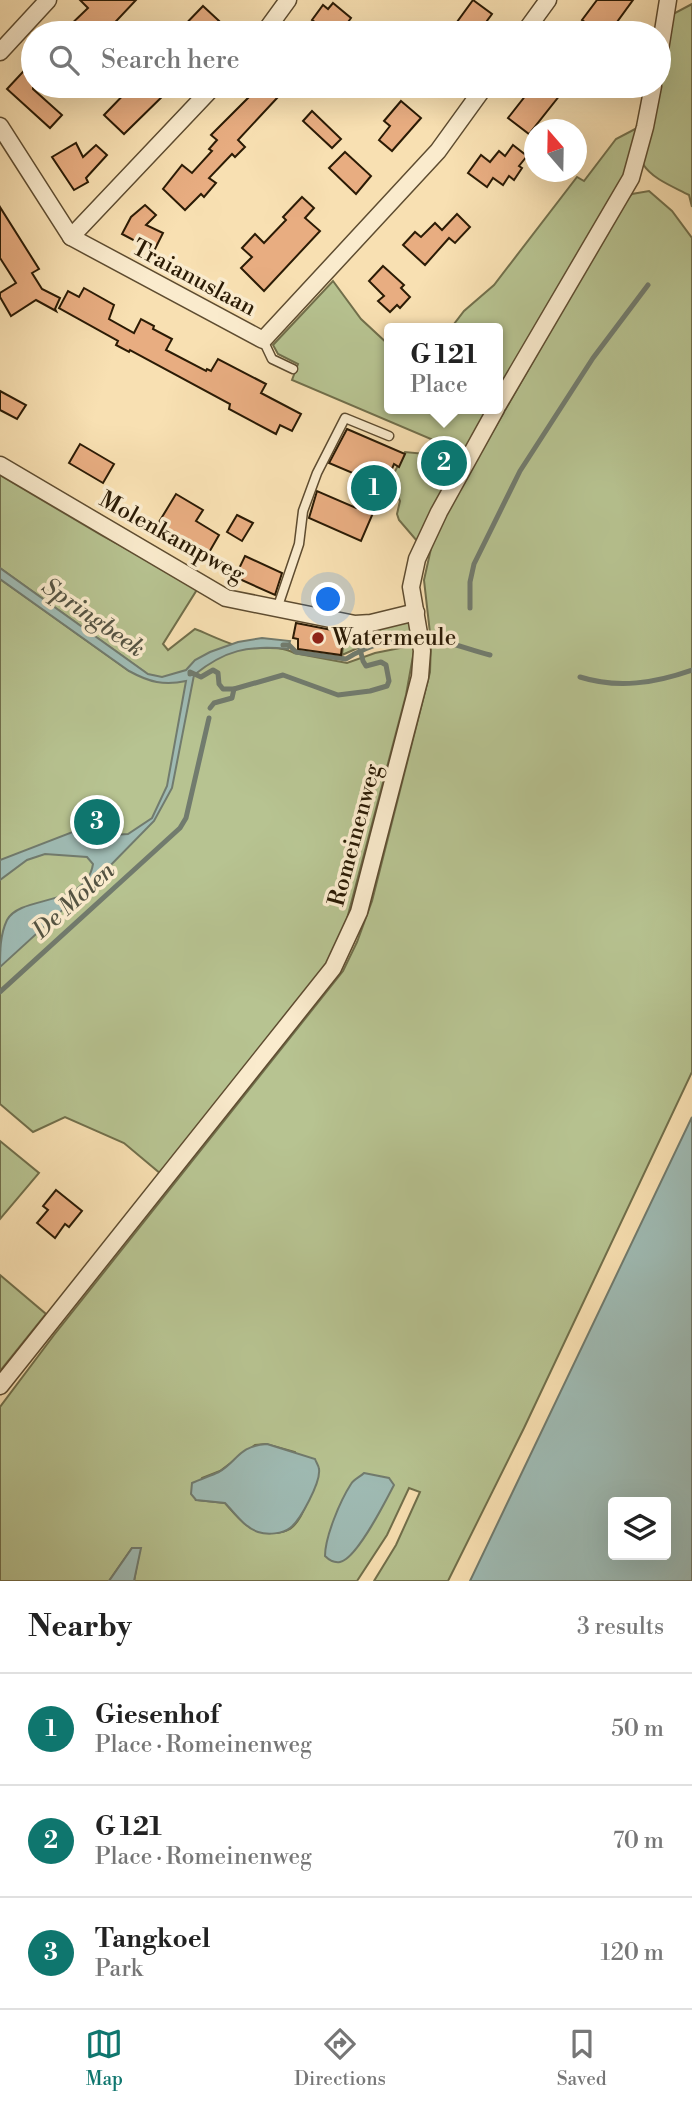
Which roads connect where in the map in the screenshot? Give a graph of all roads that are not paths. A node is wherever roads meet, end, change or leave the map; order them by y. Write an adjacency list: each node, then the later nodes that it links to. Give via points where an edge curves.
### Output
1 (48, 0): 5 (street)
2 (288, 0): 6 (street)
3 (548, 0): 7 (street)
4 (668, 0): 8 (street)
5 (29, 21)
6 (273, 21)
7 (533, 21)
8 (665, 21)
9 (21, 29): 10 (street)
10 (0, 52)
11 (203, 98): 15 (street)
12 (476, 98): 16 (street, Traianuslaan, via 438,150)
13 (651, 98): 18 (street, Romeinenweg, via 631,178)
14 (0, 126): 15 (street, Traianuslaan)
15 (71, 237): 16 (street, Traianuslaan)
16 (263, 340): 17 (lane, via 272,359)
17 (293, 369)
18 (503, 397)
19 (493, 414): 23 (street, Romeinenweg, via 417,559 411,587)
20 (389, 436): 22 (lane, via 345,418 303,511 299,544)
21 (0, 465): 22 (street, Molenkampweg, via 226,598)
22 (277, 609): 23 (street, Molenkampweg, via 355,624)
23 (416, 612): 24 (street, Romeinenweg, via 422,652 420,677 359,912 332,968)
24 (0, 1386)

